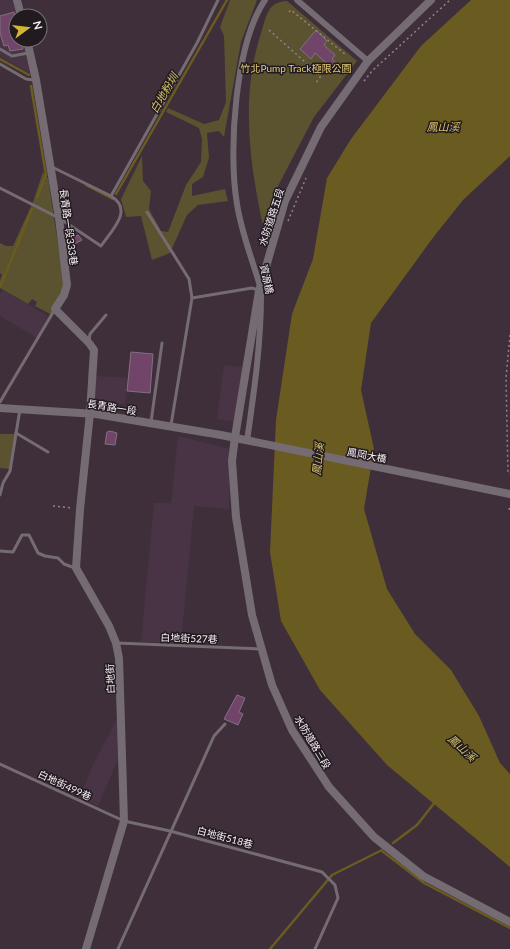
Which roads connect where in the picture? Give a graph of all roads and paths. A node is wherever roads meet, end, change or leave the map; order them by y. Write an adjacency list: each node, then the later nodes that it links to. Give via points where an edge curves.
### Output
1 (218, 0): 20 (lane, via 197,43)
2 (265, 0): 40 (street, 資源橋, via 247,40 240,71 233,169 237,205 261,290 261,328)
3 (297, 0): 12 (street)
4 (431, 0): 12 (street, 水防道路五段)
5 (450, 0): 15 (path, via 372,71)
6 (289, 12): 11 (path, via 291,10)
7 (269, 30): 16 (path, via 321,76)
8 (29, 48): 10 (street, 長青路一段333巷)
9 (0, 50): 10 (lane, via 12,56)
10 (30, 53): 14 (street, 長青路一段333巷)
11 (346, 55)
12 (368, 61): 24 (street, 水防道路五段, via 321,127 285,201)
13 (0, 64): 14 (lane, via 26,79)
14 (36, 80): 17 (street, 長青路一段333巷)
15 (363, 83)
16 (315, 84)
17 (49, 165): 20 (lane); 22 (street, 長青路一段333巷)
18 (308, 173): 23 (path)
19 (0, 188): 22 (lane)
20 (111, 196): 22 (lane, via 119,201 120,219 101,246)
21 (148, 212): 25 (lane, via 190,279)
22 (59, 218): 26 (street, 長青路一段333巷, via 67,285)
23 (285, 228)
24 (259, 291): 25 (lane, via 252,288); 39 (street, 水防道路五段)
25 (192, 298): 36 (lane)
26 (55, 309): 29 (street); 31 (lane, 長青路一段333巷)
27 (106, 315): 29 (lane, via 90,334)
28 (510, 335): 42 (path, via 506,378)
29 (89, 343): 34 (street, via 94,350)
30 (162, 343): 35 (lane)
31 (0, 402)
32 (0, 408): 33 (street, 長青路一段)
33 (20, 409): 34 (street, 長青路一段); 37 (lane)
34 (90, 413): 35 (street, 長青路一段); 47 (street)
35 (151, 424): 36 (street, 長青路一段)
36 (170, 427): 38 (street, 長青路一段)
37 (16, 433): 41 (lane); 44 (lane, via 10,471)
38 (221, 435): 40 (street, 鳳岡大橋)
39 (236, 437): 52 (street, 水防道路三段, via 232,461 236,517 246,586)
40 (247, 441): 43 (street, 鳳岡大橋)
41 (48, 452)
42 (509, 473)
43 (510, 494)
44 (0, 495)
45 (53, 506): 47 (path)
46 (509, 508): 48 (path)
47 (80, 509): 50 (street)
48 (510, 511)
49 (0, 551): 50 (lane, via 13,552 25,534 29,536 38,553 58,558 64,564)
50 (76, 568): 51 (street, 白地街)
51 (116, 643): 52 (lane, 白地街527巷); 55 (street, 白地街, via 119,658)
52 (261, 649): 57 (street, 水防道路三段, via 272,684 292,730 329,787 374,837 423,876)
53 (225, 724): 56 (lane, via 214,736)
54 (0, 764): 55 (lane, 白地街499巷)
55 (124, 821): 56 (lane, 白地街518巷); 58 (street, 白地街)
56 (170, 831): 59 (lane); 60 (lane, 白地街518巷, via 322,872 335,885 338,898)
57 (510, 922)
58 (86, 949)
59 (118, 949)
60 (315, 949)

